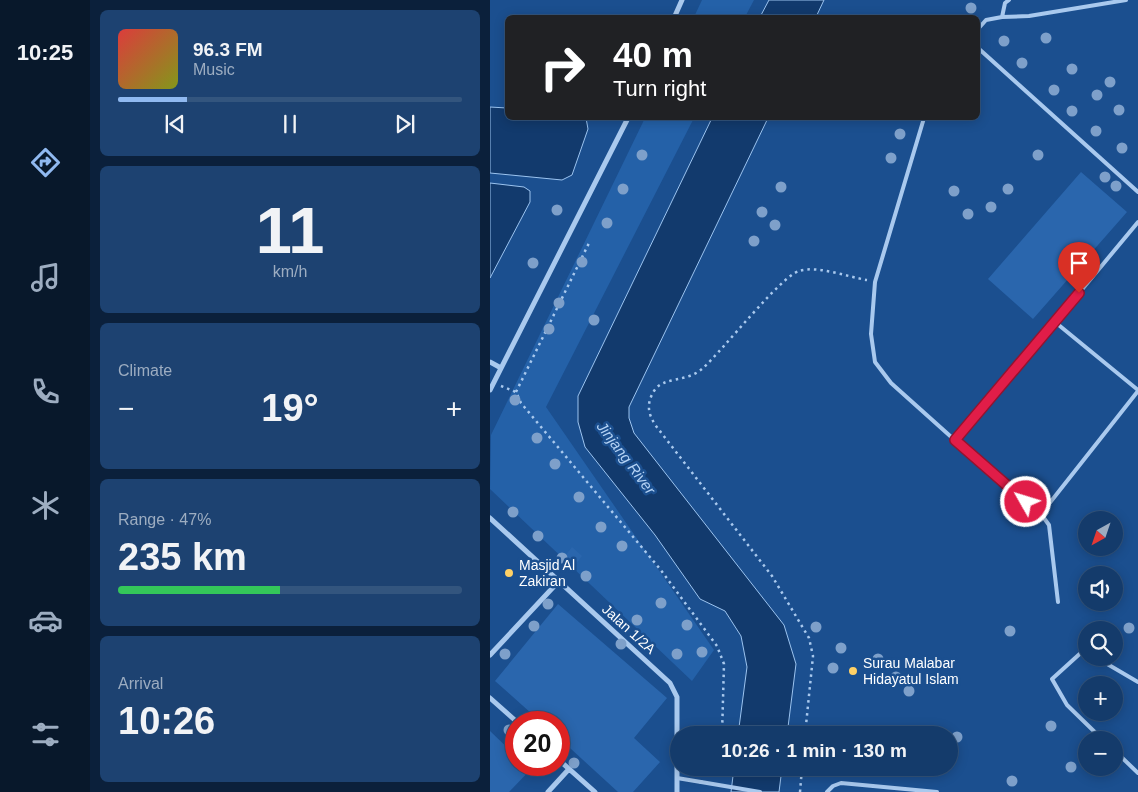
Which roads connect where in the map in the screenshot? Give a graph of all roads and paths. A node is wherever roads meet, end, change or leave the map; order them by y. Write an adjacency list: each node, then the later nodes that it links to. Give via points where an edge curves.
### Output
1 (682, 0): 4 (street)
2 (1009, 0): 5 (lane, via 1005,3)
3 (1126, 0): 5 (lane, via 1029,16)
4 (675, 15)
5 (1002, 17): 6 (lane, via 986,20)
6 (980, 27)
7 (980, 50): 10 (lane)
8 (627, 120): 16 (street)
9 (923, 120): 13 (lane)
10 (1138, 192)
11 (1138, 222): 14 (lane)
12 (590, 241): 20 (path)
13 (875, 282): 21 (lane, via 871,334 875,362 891,383); 33 (path, via 810,269 797,271 770,295 722,351 701,370 677,381 659,384 650,401 648,414 656,426 772,576 809,638 813,656)
14 (1055, 322): 19 (lane); 21 (lane)
15 (490, 362): 16 (street)
16 (501, 368): 17 (street)
17 (494, 382): 18 (street); 20 (path)
18 (490, 390)
19 (1138, 391): 22 (lane)
20 (516, 392): 32 (path, via 521,403 660,569 717,646 724,664)
21 (955, 440): 22 (lane)
22 (1041, 514): 25 (lane, via 1049,525)
23 (490, 518): 24 (street, Jalan 1/2A)
24 (559, 580): 26 (street); 40 (street, Jalan 1/2A, via 670,683 677,697)
25 (1058, 602)
26 (490, 655)
27 (1078, 656): 34 (lane, via 1052,680 1067,705)
28 (1111, 666): 29 (lane)
29 (1138, 682)
30 (490, 698): 31 (street)
31 (505, 711)
32 (722, 726)
33 (806, 726)
34 (1094, 731)
35 (1123, 759): 37 (lane)
36 (570, 770): 42 (street)
37 (1138, 773)
38 (563, 776): 41 (street)
39 (801, 776): 45 (path)
40 (677, 778): 43 (street, Jalan 1/2A); 44 (lane, bridge)
41 (548, 792)
42 (595, 792)
43 (677, 792)
44 (760, 792)
45 (800, 792)
46 (828, 792): 47 (lane, via 841,783)
47 (937, 792)

